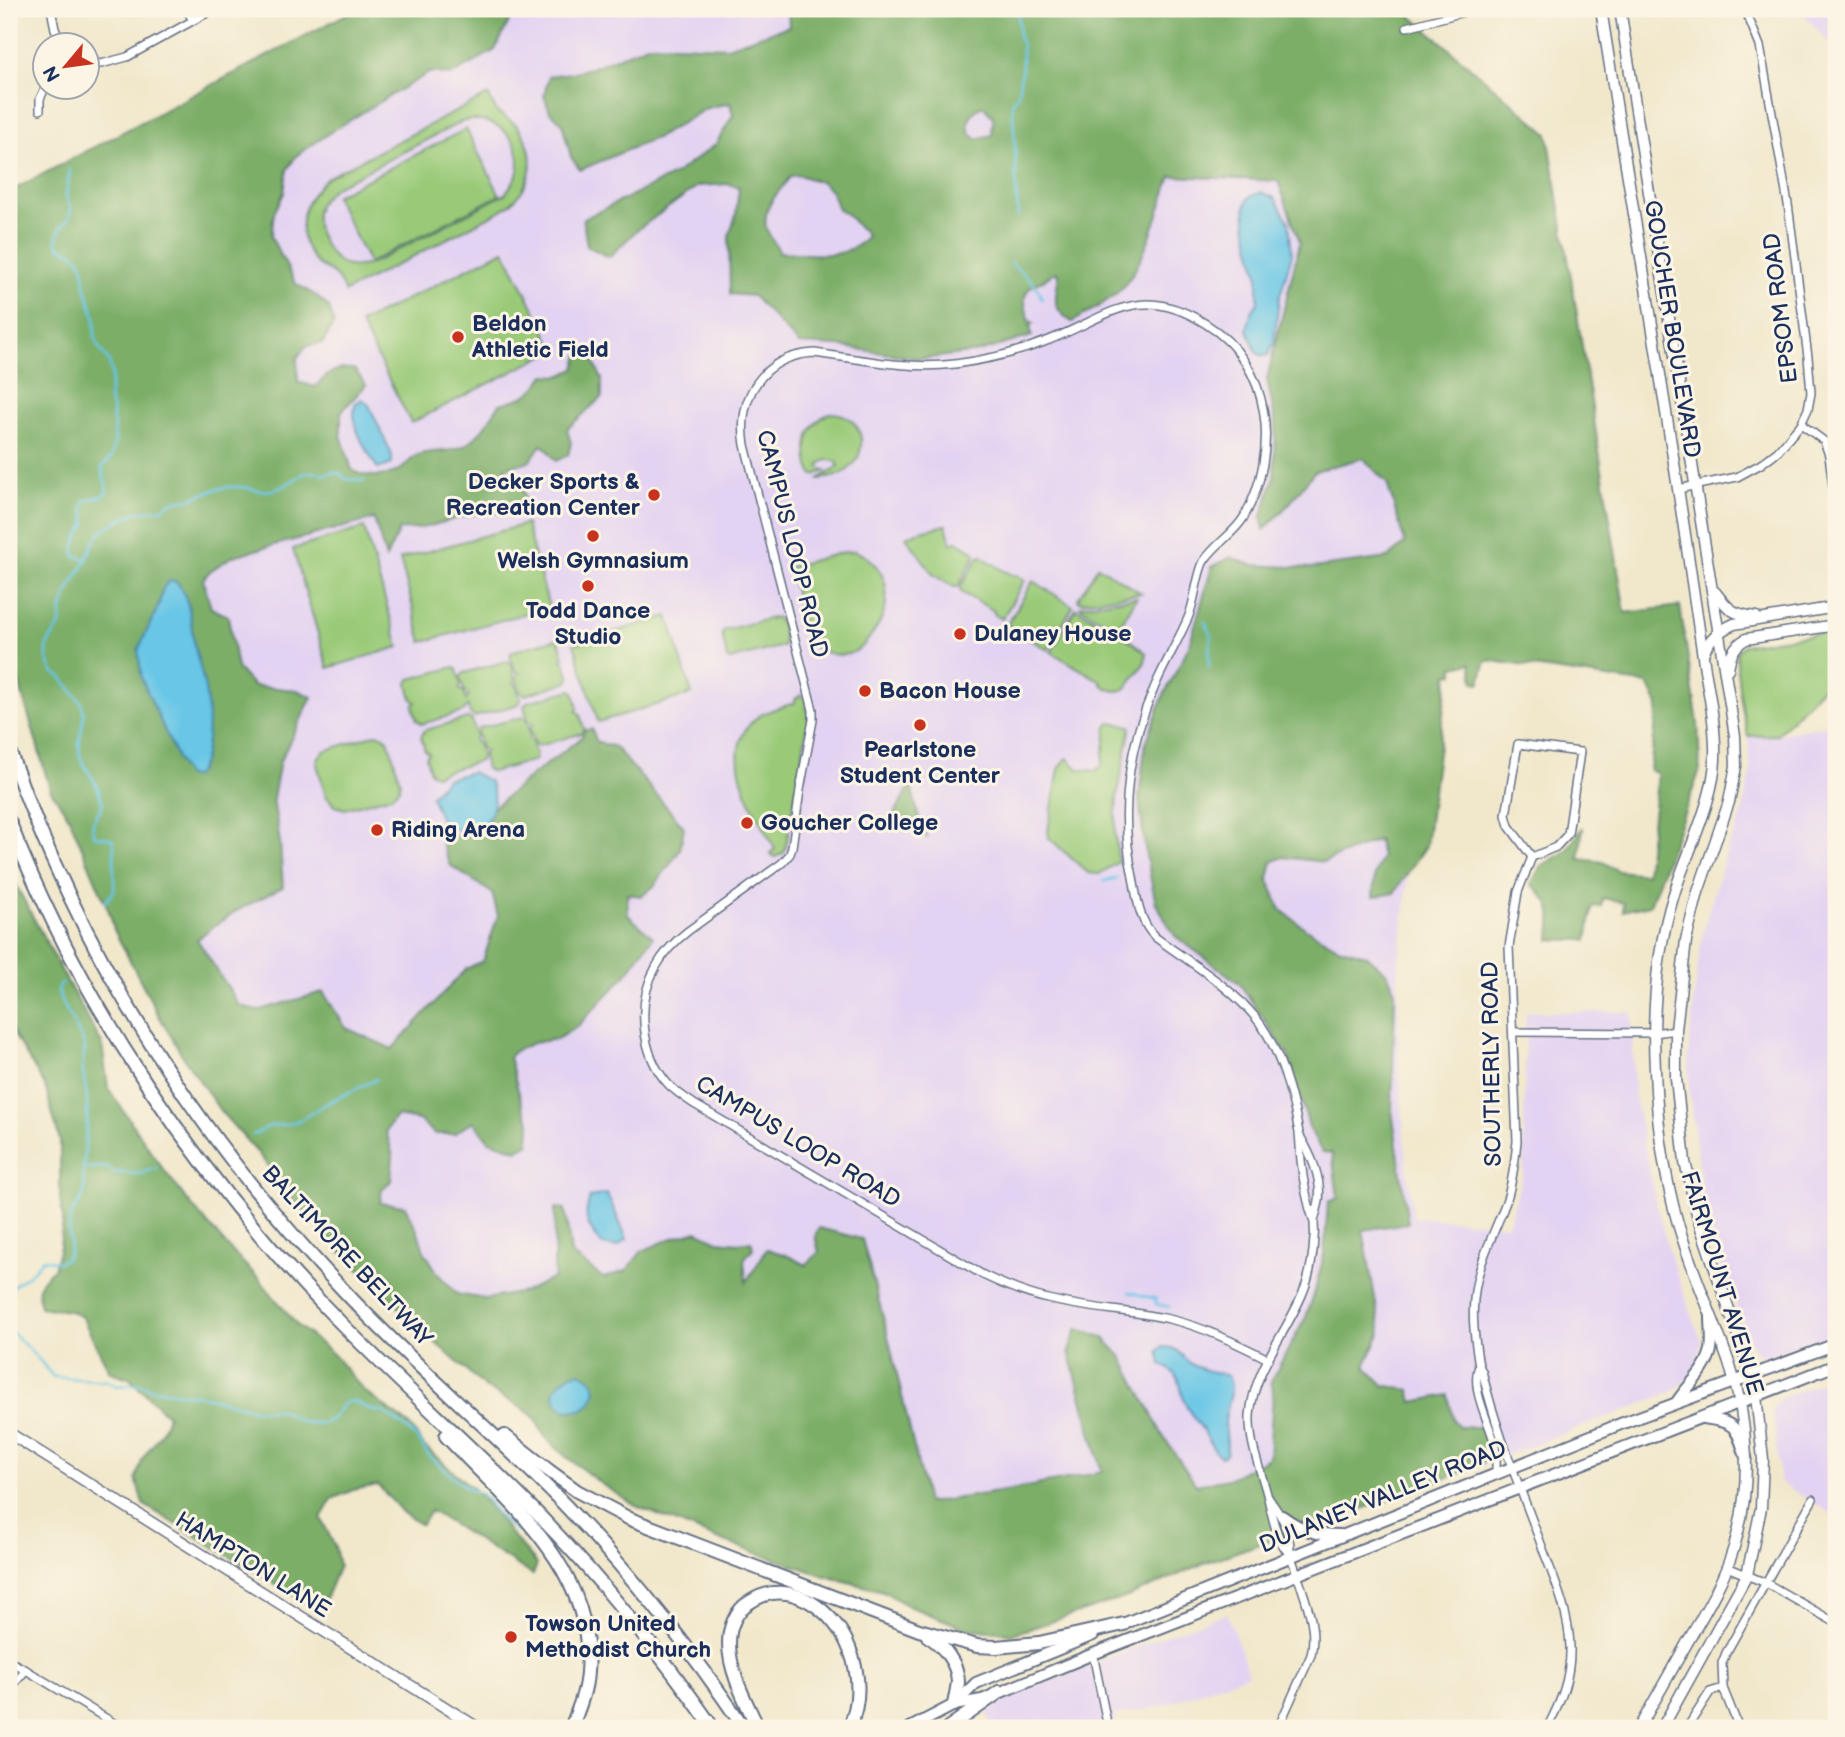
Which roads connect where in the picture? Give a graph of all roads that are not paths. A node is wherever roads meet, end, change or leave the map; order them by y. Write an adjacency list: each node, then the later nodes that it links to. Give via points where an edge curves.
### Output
1 (51, 9): 10 (street)
2 (186, 9): 8 (street)
3 (214, 9): 8 (street)
4 (1473, 9): 9 (street)
5 (1601, 9): 16 (main road, GOUCHER BOULEVARD)
6 (1620, 9): 15 (main road, GOUCHER BOULEVARD)
7 (1745, 9): 14 (street, EPSOM ROAD, via 1760,46 1788,204 1811,393)
8 (192, 20): 11 (street, via 127,57)
9 (1407, 27)
10 (57, 32)
11 (102, 64)
12 (40, 102): 13 (street)
13 (40, 110)
14 (1801, 424): 15 (street, via 1778,451 1755,467 1737,477); 17 (street, via 1824,441)
15 (1696, 486): 16 (street); 18 (main road, GOUCHER BOULEVARD)
16 (1678, 489): 23 (main road, GOUCHER BOULEVARD)
17 (1836, 510)
18 (1713, 588): 20 (main road, via 1737,614); 22 (main road, GOUCHER BOULEVARD)
19 (1836, 607): 20 (main road)
20 (1770, 619): 22 (main road)
21 (1836, 625): 24 (main road, FAIRMOUNT AVENUE, via 1746,639 1731,654)
22 (1719, 631): 23 (main road); 24 (main road, FAIRMOUNT AVENUE)
23 (1703, 655): 30 (main road, FAIRMOUNT AVENUE, via 1715,765 1668,915)
24 (1727, 680): 28 (main road, FAIRMOUNT AVENUE, via 1736,766 1724,822 1691,917)
25 (9, 750): 40 (highway, BALTIMORE BELTWAY, via 67,892 173,1078 288,1229)
26 (9, 821): 33 (highway, BALTIMORE BELTWAY, via 78,968 152,1092 238,1208)
27 (1532, 857): 27 (street, via 1556,847 1568,834 1580,752 1518,744 1506,815); 29 (street, SOUTHERLY ROAD, via 1518,892 1509,947)
28 (1675, 1030): 30 (street); 39 (main road, FAIRMOUNT AVENUE, via 1688,1179)
29 (1513, 1032): 30 (street); 38 (street, SOUTHERLY ROAD, via 1517,1141 1512,1179 1475,1291)
30 (1654, 1032): 34 (main road, FAIRMOUNT AVENUE, via 1657,1115 1670,1194)
31 (1299, 1135): 32 (street, CAMPUS LOOP ROAD); 32 (street, CAMPUS LOOP ROAD, via 1316,1170 1320,1199); 36 (street, CAMPUS LOOP ROAD, via 1285,1079 1261,1024 1232,993 1147,927 1136,895 1127,835 1128,776 1147,706 1191,610 1203,562 1243,518 1264,465 1264,411 1241,357 1224,337 1197,318 1168,307 1137,304 1115,309 1045,342 955,364 903,365 800,354 772,367 759,380 742,421 813,710 792,847 782,863 674,942 654,969 644,1007 647,1042 656,1065 668,1084 694,1104 983,1275 1057,1301 1192,1325)
32 (1314, 1223): 36 (street, CAMPUS LOOP ROAD, via 1304,1292)
33 (331, 1314): 72 (highway, via 530,1522 561,1567 574,1591 586,1632 587,1672); 73 (highway, BALTIMORE BELTWAY, via 566,1544 652,1645)
34 (1711, 1317): 41 (main road, FAIRMOUNT AVENUE); 43 (main road, via 1709,1357)
35 (1836, 1344): 39 (main road, DULANEY VALLEY ROAD)
36 (1268, 1359): 51 (street, CAMPUS LOOP ROAD, via 1256,1385 1250,1418 1255,1457)
37 (1836, 1365): 42 (main road, DULANEY VALLEY ROAD)
38 (1479, 1366): 48 (street, SOUTHERLY ROAD); 49 (street, SOUTHERLY ROAD, via 1476,1373 1494,1440)
39 (1751, 1375): 41 (main road, DULANEY VALLEY ROAD); 42 (main road, FAIRMOUNT AVENUE)
40 (434, 1378): 62 (highway, via 548,1471 602,1505); 74 (highway, BALTIMORE BELTWAY, via 536,1476 627,1574)
41 (1734, 1381): 43 (main road, DULANEY VALLEY ROAD); 44 (main road, FAIRMOUNT AVENUE)
42 (1756, 1396): 44 (main road, DULANEY VALLEY ROAD); 58 (main road, FAIRMOUNT AVENUE, via 1763,1482)
43 (1677, 1402): 48 (main road, DULANEY VALLEY ROAD)
44 (1740, 1402): 45 (main road, DULANEY VALLEY ROAD); 47 (main road, FAIRMOUNT AVENUE)
45 (1700, 1418): 47 (main road, via 1732,1426); 50 (main road, DULANEY VALLEY ROAD)
46 (9, 1433): 71 (main road, HAMPTON LANE)
47 (1746, 1457): 56 (main road, FAIRMOUNT AVENUE, via 1740,1526)
48 (1512, 1468): 49 (main road, DULANEY VALLEY ROAD); 50 (street, SOUTHERLY ROAD)
49 (1496, 1474): 54 (main road, DULANEY VALLEY ROAD)
50 (1520, 1488): 57 (main road, DULANEY VALLEY ROAD); 81 (street, SOUTHERLY ROAD, via 1569,1630 1568,1680)
51 (1267, 1495): 53 (street, CAMPUS LOOP ROAD); 55 (street, CAMPUS LOOP ROAD, via 1272,1520)
52 (1813, 1499): 59 (street)
53 (1282, 1516): 54 (main road, via 1310,1532); 55 (street, CAMPUS LOOP ROAD, via 1291,1539)
54 (1346, 1534): 55 (main road, DULANEY VALLEY ROAD)
55 (1290, 1557): 57 (street); 60 (main road, DULANEY VALLEY ROAD)
56 (1727, 1567): 58 (street); 82 (main road, FAIRMOUNT AVENUE)
57 (1297, 1575): 63 (main road, DULANEY VALLEY ROAD); 80 (street, via 1310,1614 1313,1646)
58 (1747, 1575): 59 (street); 83 (main road, FAIRMOUNT AVENUE)
59 (1766, 1583): 61 (street); 67 (street, via 1722,1663)
60 (1124, 1623): 62 (highway, via 1039,1643 996,1647); 69 (main road, DULANEY VALLEY ROAD, via 976,1683)
61 (1836, 1623)
62 (919, 1630): 69 (highway, via 951,1660 958,1681)
63 (1093, 1654): 68 (main road, DULANEY VALLEY ROAD); 79 (street)
64 (9, 1661): 65 (street)
65 (26, 1670): 66 (street); 70 (street)
66 (9, 1686)
67 (1723, 1688): 84 (street, via 1710,1692); 85 (street)
68 (999, 1692): 69 (main road, DULANEY VALLEY ROAD); 78 (highway)
69 (954, 1705): 77 (main road, DULANEY VALLEY ROAD)
70 (122, 1728)
71 (478, 1728)
72 (571, 1728)
73 (713, 1728)
74 (744, 1728)
75 (758, 1728): 76 (highway, via 735,1673 730,1633 744,1606 783,1592 819,1608 836,1625 850,1650 858,1698)
76 (849, 1728)
77 (909, 1728)
78 (948, 1728)
79 (1108, 1728)
80 (1278, 1728)
81 (1547, 1728)
82 (1639, 1728)
83 (1662, 1728)
84 (1688, 1728)
85 (1739, 1728)

